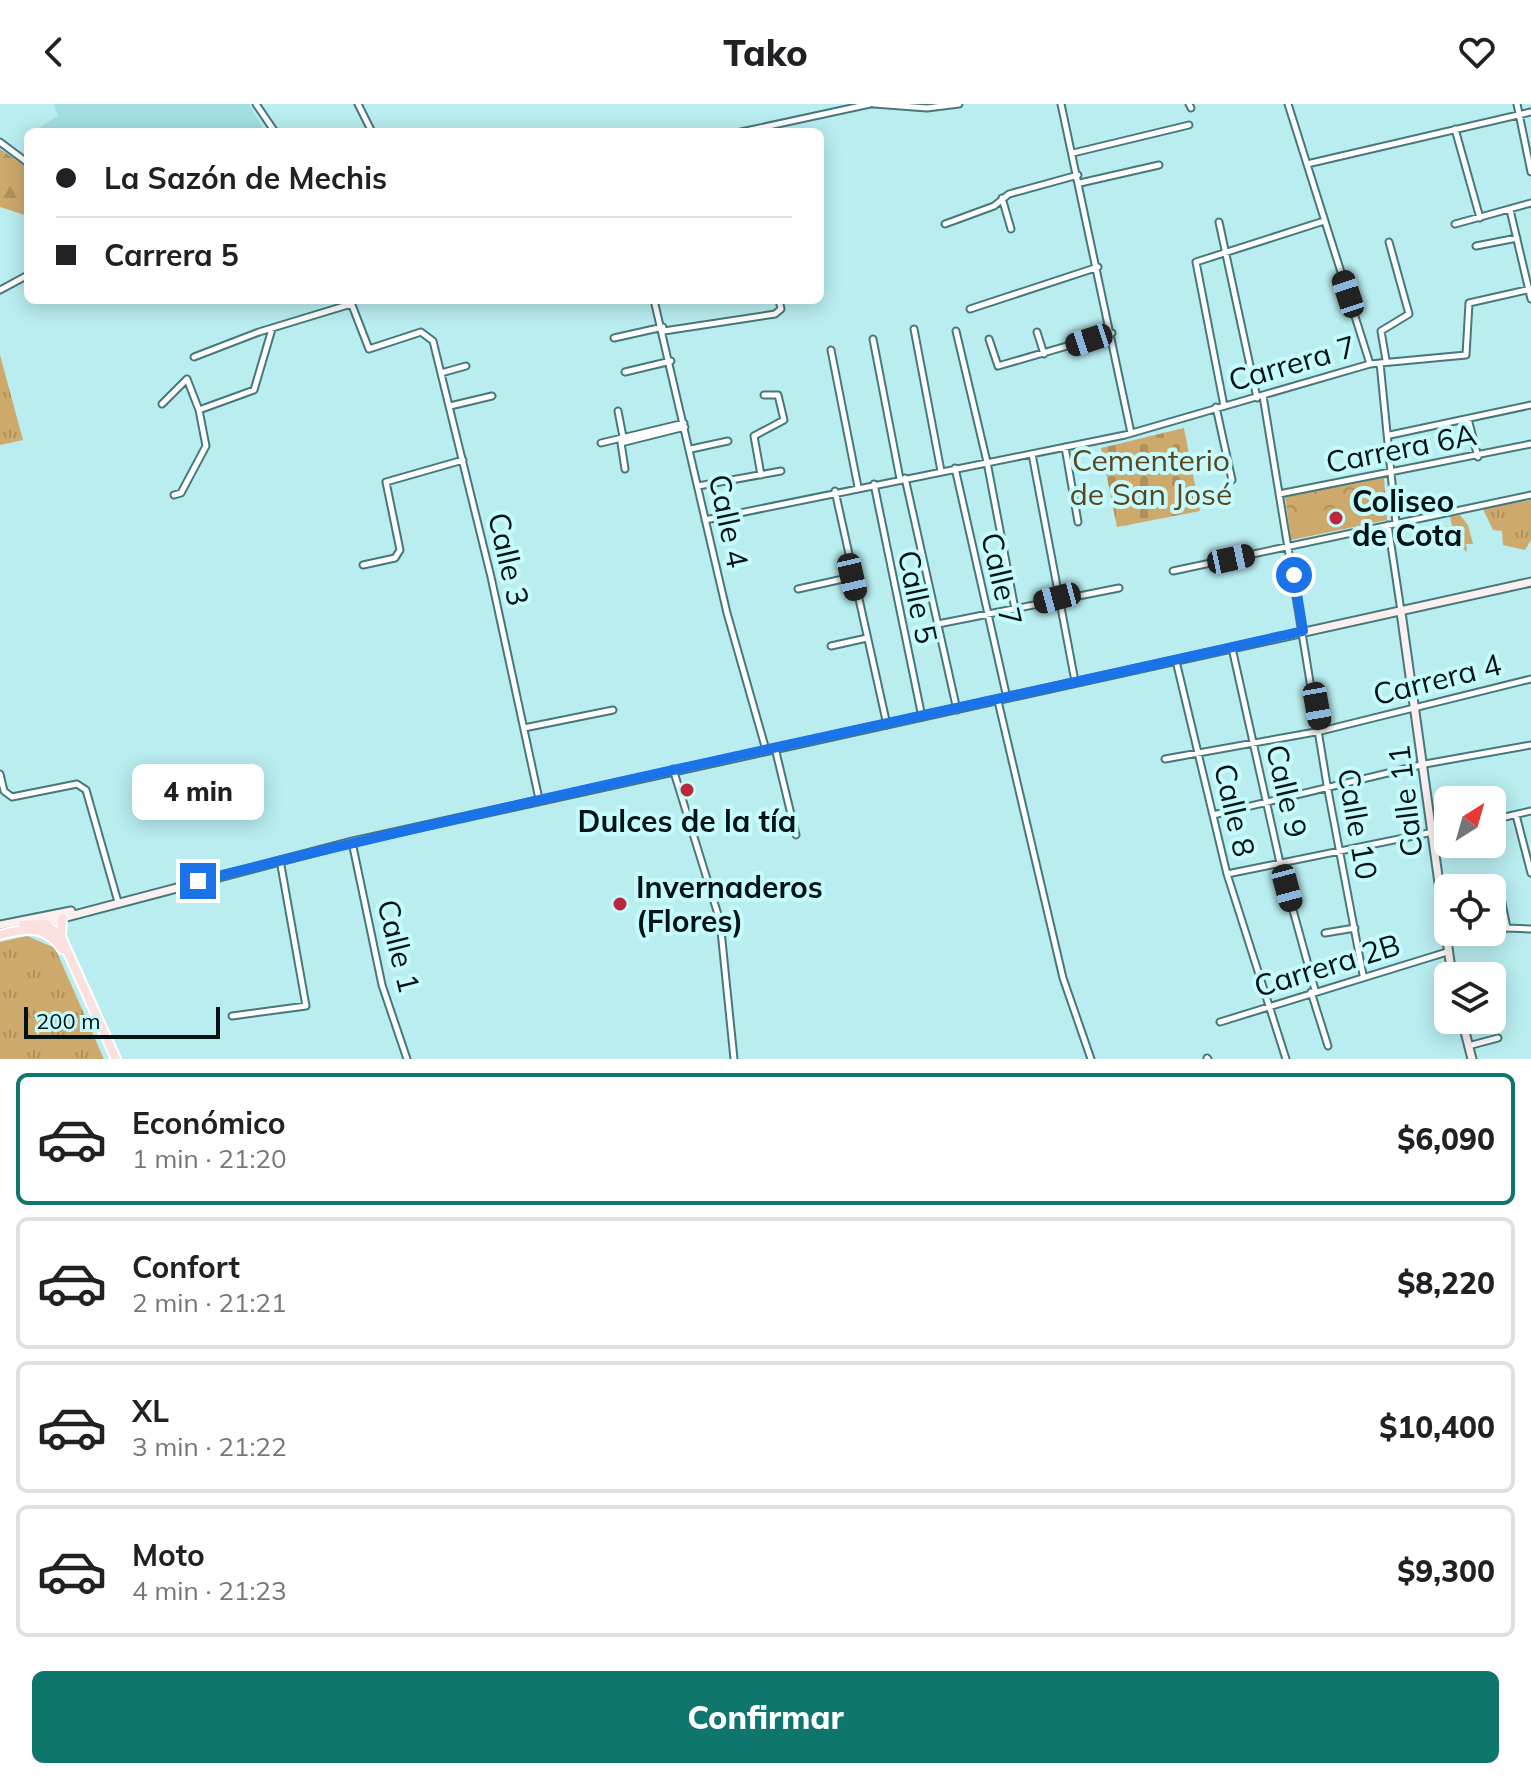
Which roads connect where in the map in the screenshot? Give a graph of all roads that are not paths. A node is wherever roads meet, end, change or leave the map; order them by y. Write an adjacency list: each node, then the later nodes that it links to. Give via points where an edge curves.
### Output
1 (256, 104): 11 (street)
2 (358, 104): 12 (street)
3 (872, 104): 4 (street); 13 (street)
4 (959, 104)
5 (1061, 104): 16 (street)
6 (1288, 104): 18 (street)
7 (1517, 104): 9 (street)
8 (1531, 112): 9 (street)
9 (1518, 115): 14 (street); 20 (street)
10 (1189, 125): 16 (street)
11 (272, 128)
12 (370, 128)
13 (760, 128)
14 (1455, 129): 18 (street); 26 (street)
15 (0, 142): 17 (street)
16 (1073, 153): 21 (street)
17 (24, 160)
18 (1307, 164): 27 (street)
19 (1159, 165): 22 (street)
20 (1531, 172)
21 (1078, 175): 22 (street); 23 (street)
22 (1080, 183): 36 (street)
23 (1002, 198): 29 (street); 31 (street)
24 (1531, 203): 25 (street)
25 (1510, 210): 26 (street); 32 (street)
26 (1480, 218): 30 (street)
27 (1324, 221): 35 (street); 60 (street)
28 (1219, 222): 35 (street, Calle 10)
29 (945, 224)
30 (1455, 224)
31 (1011, 229)
32 (1517, 238): 34 (street); 38 (street)
33 (1389, 242): 59 (street, via 1409,314 1381,331)
34 (1476, 246)
35 (1224, 254): 66 (street, Calle 10); 70 (street, via 1196,262)
36 (1098, 267): 45 (street); 51 (street)
37 (24, 277): 39 (street)
38 (1530, 289): 40 (street); 59 (street, Carrera 7, via 1469,303 1467,355)
39 (0, 290)
40 (1531, 299)
41 (345, 304): 46 (street)
42 (352, 304): 63 (street, Calle 3, via 369,349 425,333 433,341)
43 (655, 304): 47 (street, Calle 4)
44 (780, 304): 47 (street, via 775,314)
45 (970, 309)
46 (272, 329): 57 (street); 72 (street, via 254,390)
47 (663, 329): 52 (street); 58 (street, Calle 4)
48 (914, 329): 91 (street)
49 (956, 331): 87 (street)
50 (1037, 332): 56 (street)
51 (1112, 333): 56 (street); 76 (street)
52 (614, 338)
53 (873, 339): 94 (street)
54 (989, 339): 56 (street, via 998,366)
55 (831, 350): 98 (street)
56 (1044, 354)
57 (194, 357)
58 (671, 361): 62 (street); 75 (street, Calle 4)
59 (1383, 362): 60 (street, Carrera 7); 77 (street)
60 (1370, 364): 66 (street, Carrera 7)
61 (466, 366): 63 (street)
62 (625, 372)
63 (441, 373): 69 (street, Calle 3)
64 (764, 395): 93 (street, via 778,395 784,420 754,436)
65 (492, 396): 69 (street)
66 (1260, 397): 70 (street, Carrera 7); 100 (street, Calle 10)
67 (162, 404): 72 (street, via 187,379)
68 (1531, 405): 74 (street)
69 (450, 406): 86 (street, Calle 3)
70 (1224, 406): 71 (street, Carrera 7)
71 (1216, 407): 76 (street, Carrera 7); 95 (street)
72 (199, 410): 101 (street, via 206,446 181,493)
73 (618, 411): 78 (street)
74 (1468, 419): 77 (street); 85 (street)
75 (685, 425): 78 (street); 83 (street, Calle 4); 89 (street, via 621,443)
76 (1131, 433): 82 (street, Carrera 7)
77 (1390, 435): 92 (street)
78 (623, 437): 80 (street)
79 (728, 441): 83 (street)
80 (601, 443)
81 (1531, 444): 85 (street, Carrera 6A)
82 (1065, 447): 84 (street, Carrera 7); 104 (street)
83 (691, 449): 97 (street, Calle 4)
84 (1032, 454): 87 (street, Carrera 7); 114 (street)
85 (1478, 457): 92 (street, Carrera 6A)
86 (463, 460): 108 (street, via 386,482 400,550 395,558); 133 (street, Calle 3)
87 (987, 462): 88 (street, Carrera 7); 115 (street)
88 (955, 468): 91 (street, Carrera 7); 117 (street, Calle 7)
89 (625, 469)
90 (781, 471): 93 (street)
91 (941, 471): 94 (street, Carrera 7)
92 (1392, 471): 100 (street, Carrera 6A); 105 (street)
93 (761, 475): 97 (street)
94 (902, 478): 96 (street, Carrera 7); 118 (street)
95 (1232, 480)
96 (874, 484): 98 (street, Carrera 7); 131 (street, Calle 5)
97 (698, 486): 103 (street, Calle 4)
98 (858, 487): 99 (street, Carrera 7)
99 (835, 491): 103 (street, Carrera 7); 110 (street)
100 (1279, 494): 107 (street, Calle 10)
101 (174, 495)
102 (1531, 495): 105 (street)
103 (705, 520): 137 (street, Calle 4, via 727,613)
104 (1078, 522)
105 (1396, 523): 106 (street)
106 (1388, 525): 107 (street); 116 (street, Calle 11)
107 (1289, 546): 109 (street); 119 (street, Calle 10)
108 (363, 565)
109 (1173, 571)
110 (852, 577): 113 (street); 120 (street)
111 (1531, 582): 116 (main road)
112 (1119, 588): 114 (street)
113 (798, 589)
114 (1057, 598): 115 (street); 124 (street)
115 (1015, 609): 117 (street)
116 (1401, 612): 119 (main road); 128 (main road, Calle 11)
117 (988, 614): 118 (street); 126 (street, Calle 7)
118 (938, 624): 130 (street)
119 (1303, 631): 122 (main road); 134 (street, Calle 10)
120 (867, 638): 121 (street); 132 (street)
121 (831, 646)
122 (1232, 648): 123 (main road); 135 (street, Calle 9)
123 (1176, 661): 126 (main road); 138 (street, Calle 8)
124 (1074, 676)
125 (1531, 679): 128 (street, Carrera 4)
126 (1007, 699): 127 (main road)
127 (998, 701): 130 (main road); 187 (street, via 1063,978)
128 (1417, 706): 134 (street, Carrera 4); 140 (main road, Calle 11)
129 (613, 710): 133 (street)
130 (957, 710): 131 (main road)
131 (922, 718): 132 (main road)
132 (888, 726): 137 (main road)
133 (524, 728): 144 (street, Calle 3)
134 (1321, 731): 135 (street, Carrera 4); 143 (street, Calle 10)
135 (1253, 741): 138 (street, Carrera 4); 145 (street, Calle 9)
136 (1531, 745): 140 (street)
137 (771, 749): 141 (main road); 151 (street, Calle 4)
138 (1199, 752): 139 (street, Carrera 4); 147 (street, Calle 8)
139 (1165, 759)
140 (1425, 764): 143 (street); 150 (main road, Calle 11)
141 (673, 769): 144 (main road); 186 (street, via 720,921)
142 (0, 774): 159 (street, via 4,791 12,797 77,784 86,790)
143 (1327, 785): 145 (street); 153 (street, Calle 10)
144 (539, 799): 152 (main road)
145 (1268, 802): 147 (street); 155 (street, Calle 9)
146 (1531, 811): 148 (street)
147 (1213, 815): 157 (street, Calle 8)
148 (1516, 815): 149 (street); 156 (street)
149 (1506, 817)
150 (1433, 832): 153 (street); 158 (main road, Calle 11)
151 (796, 835)
152 (352, 842): 154 (main road); 185 (street, Calle 1, via 380,978)
153 (1341, 853): 155 (street); 165 (street, Calle 10)
154 (280, 860): 159 (main road); 178 (street, via 306,1006)
155 (1280, 863): 157 (street); 176 (street, Calle 9)
156 (1531, 873)
157 (1227, 874): 177 (street, Calle 8)
158 (1438, 874)
159 (118, 902): 160 (main road)
160 (89, 909): 161 (main road); 168 (main road)
161 (62, 918): 162 (main road); 170 (main road)
162 (43, 923): 164 (main road); 168 (main road); 170 (main road)
163 (1506, 923): 166 (street)
164 (28, 928): 168 (main road); 174 (main road, via 51,935)
165 (1355, 928): 169 (street); 175 (street, Calle 10)
166 (1507, 928): 167 (street, Carrera 2B)
167 (1531, 929)
168 (0, 930)
169 (1325, 933)
170 (61, 937): 174 (main road)
171 (1446, 946): 172 (main road, Calle 11)
172 (1447, 952): 173 (main road, Calle 11); 175 (street, Carrera 2B)
173 (1449, 962)
174 (76, 974): 184 (main road)
175 (1363, 975): 176 (street, Carrera 2B)
176 (1313, 991): 177 (street, Carrera 2B); 182 (street, Calle 9)
177 (1268, 1007): 179 (street, Carrera 2B); 188 (street, Calle 8)
178 (232, 1016)
179 (1220, 1022)
180 (1465, 1034): 183 (main road)
181 (1498, 1038): 183 (street)
182 (1328, 1046)
183 (1467, 1046): 189 (main road)
184 (116, 1059)
185 (407, 1059)
186 (734, 1059)
187 (1091, 1059)
188 (1286, 1059)
189 (1472, 1059)

